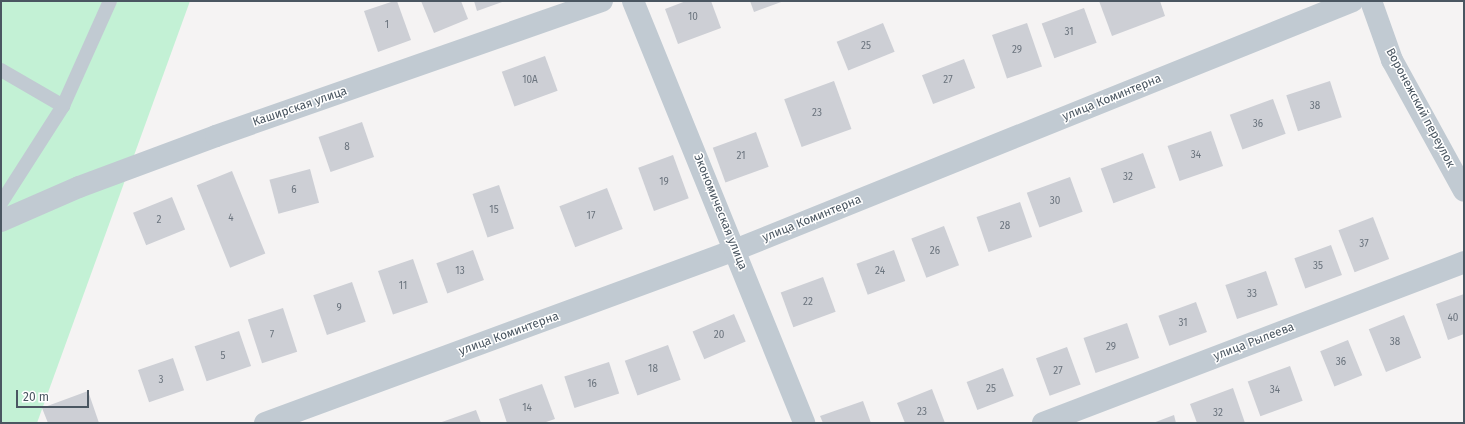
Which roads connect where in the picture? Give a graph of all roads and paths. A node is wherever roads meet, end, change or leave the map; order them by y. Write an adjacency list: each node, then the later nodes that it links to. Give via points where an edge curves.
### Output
1 (110, 1): 7 (lane)
2 (602, 1): 10 (street, Каширская улица, via 216,136 79,187)
3 (633, 1): 11 (street, Экономическая улица)
4 (1353, 1): 11 (street, улица Коминтерна)
5 (1371, 1): 8 (street, Воронежский переулок, via 1392,60)
6 (1, 70): 7 (lane)
7 (63, 106): 9 (lane)
8 (1464, 191)
9 (1, 203)
10 (1, 221)
11 (735, 250): 13 (street, улица Коминтерна); 14 (street, Экономическая улица)
12 (1464, 262): 15 (street, улица Рылеева)
13 (265, 423)
14 (804, 423)
15 (1043, 423)

